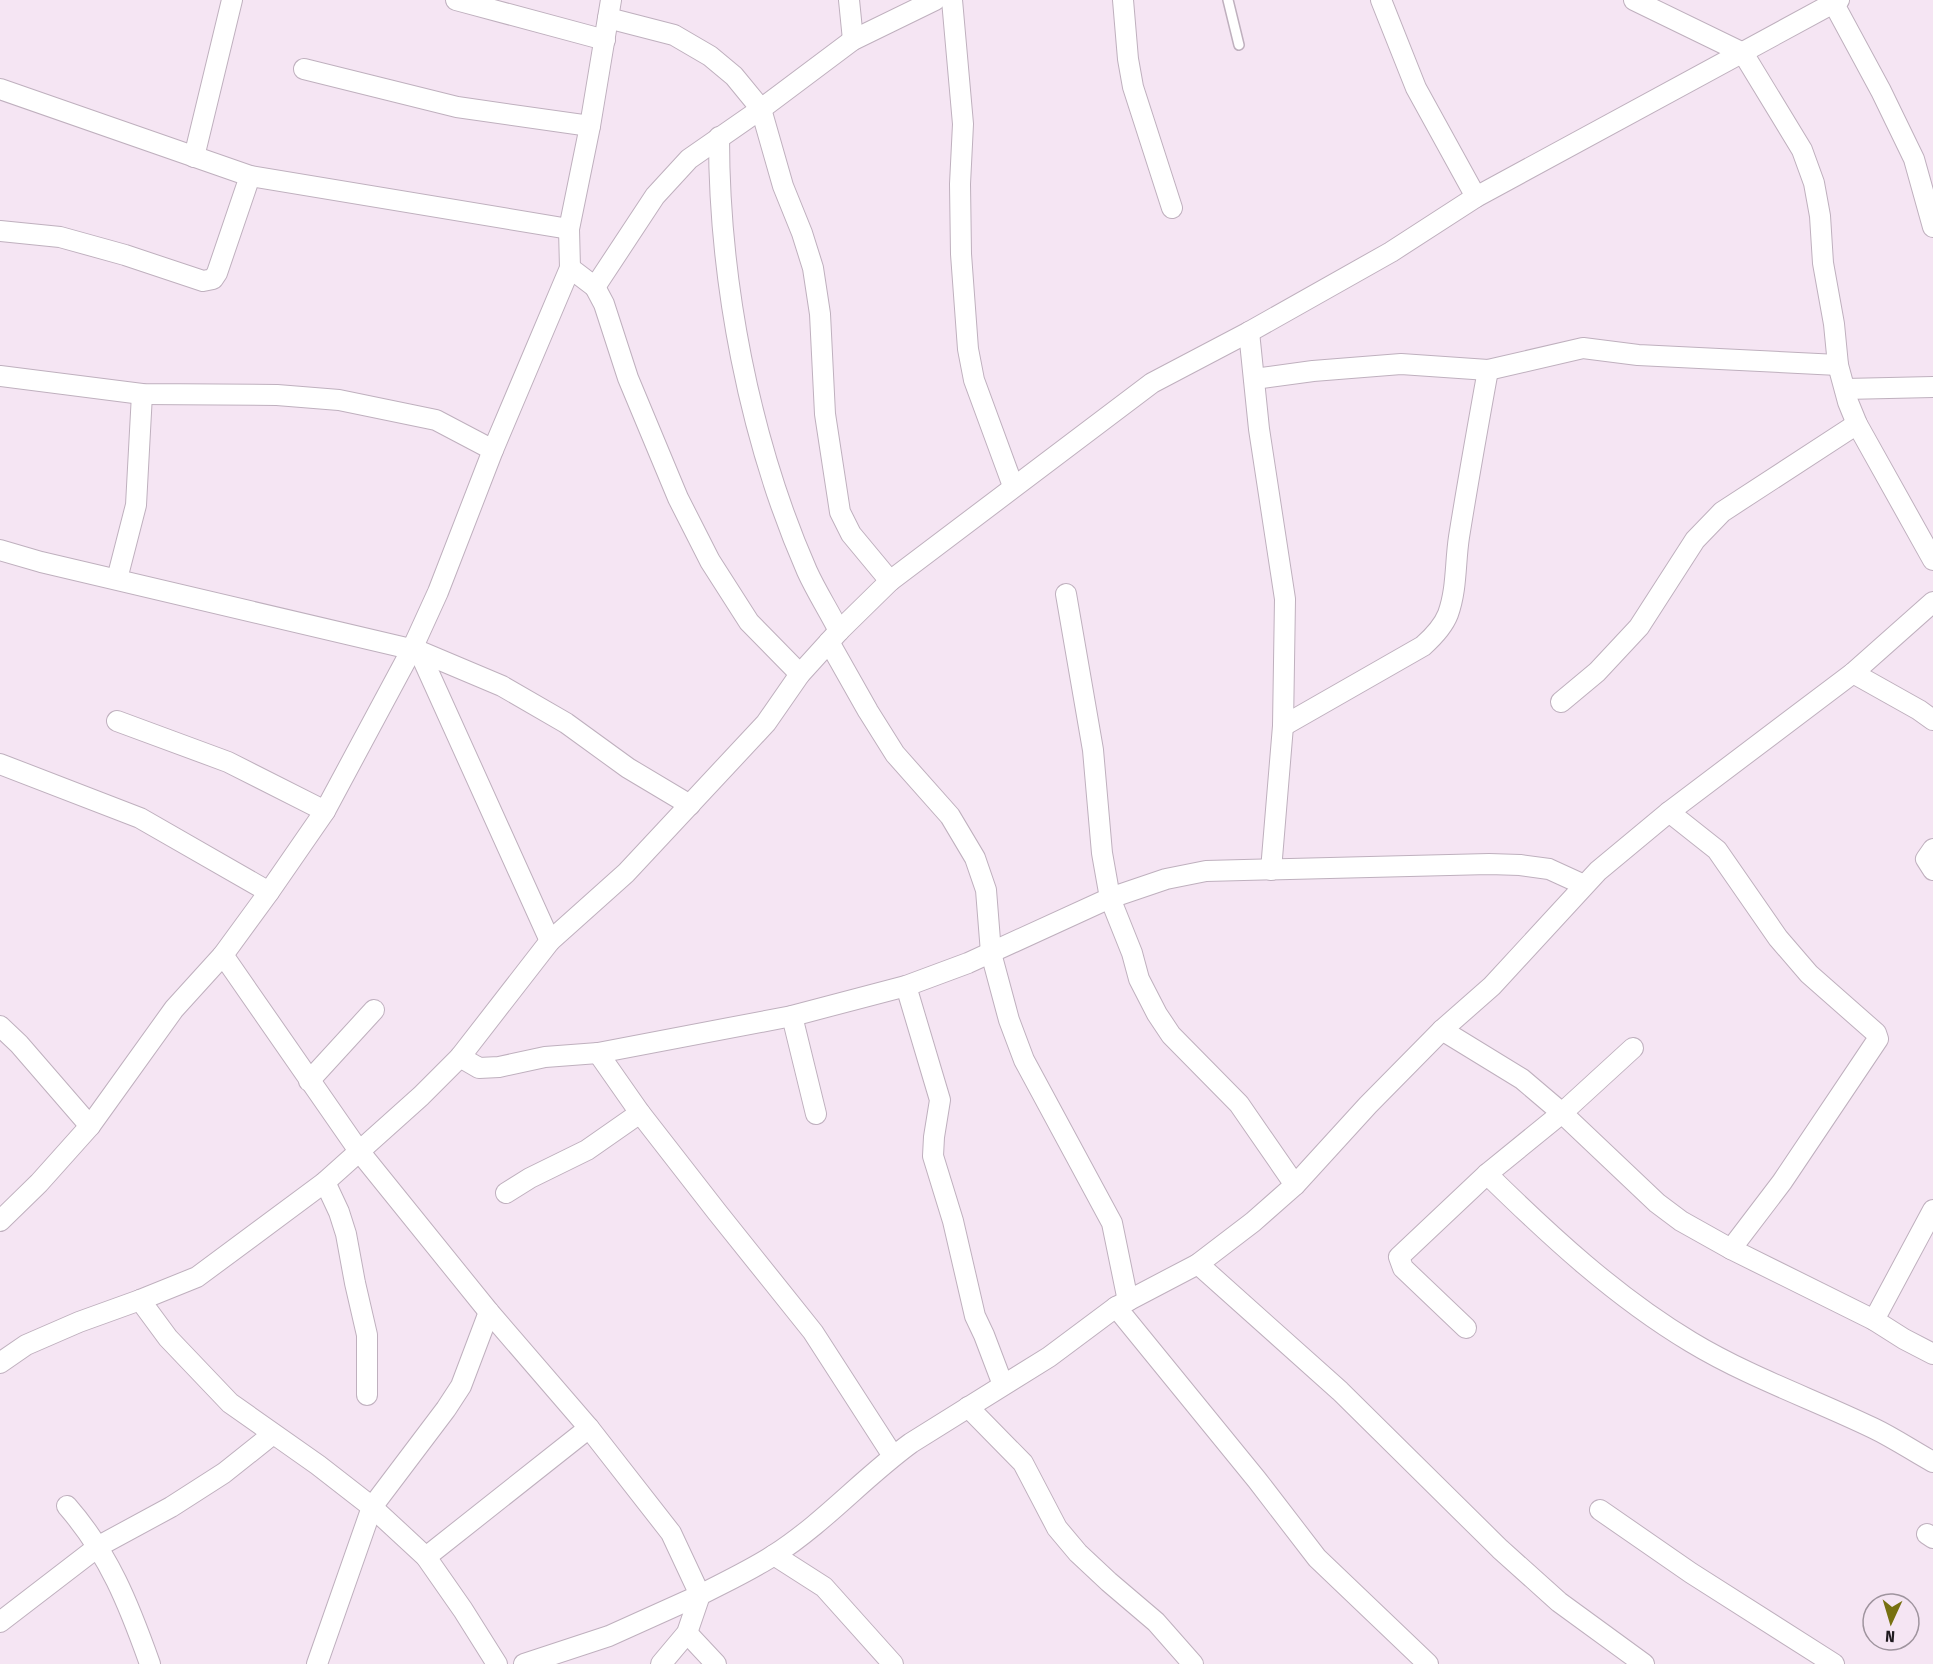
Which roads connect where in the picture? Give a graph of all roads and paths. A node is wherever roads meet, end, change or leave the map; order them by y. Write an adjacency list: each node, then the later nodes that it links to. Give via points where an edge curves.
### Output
1 (232, 0): 21 (street)
2 (456, 0): 12 (street)
3 (849, 0): 13 (street)
4 (935, 0): 13 (street)
5 (951, 0): 40 (street, via 963,124 960,207 968,349 974,380)
6 (1123, 0): 24 (street, via 1133,87)
7 (1228, 0): 14 (lane)
8 (1381, 0): 23 (street, via 1416,88)
9 (1634, 0): 15 (street)
10 (1836, 2): 15 (street); 25 (street, via 1914,159)
11 (610, 9): 12 (street); 18 (street, via 674,35 710,56 734,76)
12 (605, 40): 19 (street)
13 (853, 40): 18 (street)
14 (1239, 45)
15 (1743, 53): 23 (street); 31 (street, via 1802,150 1814,183)
16 (304, 69): 19 (street, via 458,107)
17 (0, 89): 21 (street)
18 (761, 109): 20 (street); 44 (street, via 783,186 813,268 820,314 825,414 840,512 852,534)
19 (590, 126): 26 (street)
20 (719, 137): 29 (street, via 689,159 656,195); 47 (street, via 722,222 742,362 785,514)
21 (194, 157): 22 (street)
22 (250, 176): 26 (street); 27 (street, via 213,279 203,281 60,237)
23 (1476, 197): 30 (street, via 1391,252)
24 (1172, 208)
25 (1933, 227)
26 (569, 229): 28 (street)
27 (0, 231)
28 (570, 268): 29 (street); 39 (street)
29 (595, 287): 50 (street, via 678,498 710,561 749,622)
30 (1249, 332): 34 (street); 40 (street, via 1152,383)
31 (1838, 365): 32 (street, via 1638,355 1582,348); 36 (street)
32 (1488, 370): 34 (street, via 1401,364); 54 (street, via 1457,549 1455,588 1447,616 1435,636 1423,646)
33 (0, 376): 37 (street)
34 (1254, 379): 54 (street, via 1258,429 1285,599)
35 (1933, 387): 36 (street)
36 (1845, 389): 38 (street)
37 (142, 394): 39 (street, via 277,394 339,400 436,420); 43 (street, via 136,505)
38 (1857, 424): 42 (street); 51 (street, via 1722,512 1695,540 1639,627 1597,672)
39 (493, 450): 48 (street)
40 (1013, 486): 44 (street)
41 (0, 550): 43 (street)
42 (1933, 560)
43 (117, 579): 48 (street)
44 (890, 581): 47 (street)
45 (1066, 594): 64 (street, via 1089,717 1101,853)
46 (1933, 602): 49 (street)
47 (834, 636): 50 (street); 66 (street, via 868,711 895,754 950,816 975,858 986,890)
48 (415, 650): 56 (street, via 502,686 567,723 628,768); 57 (street); 65 (street)
49 (1853, 673): 52 (street); 58 (street)
50 (800, 674): 56 (street, via 766,723)
51 (1561, 702)
52 (1933, 720)
53 (117, 721): 57 (street, via 228,762)
54 (1283, 726): 60 (street)
55 (0, 764): 63 (street, via 140,818)
56 (690, 805): 65 (street, via 626,873)
57 (325, 811): 63 (street)
58 (1669, 812): 62 (street); 88 (street, via 1717,850 1778,938 1809,974 1878,1039 1782,1182)
59 (1933, 849): 61 (street, via 1926,859)
60 (1271, 870): 62 (street, via 1520,865 1549,869); 64 (street, via 1206,871 1166,879)
61 (1933, 870)
62 (1584, 885): 72 (street, via 1492,986)
63 (269, 892): 67 (street)
64 (1110, 898): 66 (street); 84 (street, via 1139,979 1157,1014 1171,1035 1239,1104)
65 (550, 941): 75 (street)
66 (991, 953): 68 (street); 91 (street, via 1024,1060 1112,1223)
67 (223, 955): 76 (street); 80 (street, via 174,1009)
68 (906, 986): 70 (street); 97 (street, via 940,1100 933,1156 975,1316)
69 (374, 1010): 76 (street)
70 (792, 1016): 74 (street); 79 (street)
71 (0, 1026): 80 (street)
72 (1442, 1030): 78 (street, via 1522,1079); 84 (street)
73 (1632, 1048): 78 (street)
74 (598, 1053): 75 (street, via 479,1068); 77 (street)
75 (460, 1057): 81 (street)
76 (309, 1081): 81 (street)
77 (640, 1113): 85 (street, via 587,1150); 102 (street, via 813,1332)
78 (1562, 1113): 82 (street); 88 (street, via 1657,1203)
79 (816, 1114)
80 (90, 1126): 87 (street)
81 (359, 1151): 83 (street); 92 (street)
82 (1487, 1174): 94 (street, via 1399,1257 1403,1268); 103 (street, via 1541,1228 1645,1314 1694,1344 1873,1428)
83 (325, 1182): 90 (street, via 197,1277); 98 (street, via 346,1234 367,1335)
84 (1295, 1185): 89 (street)
85 (506, 1193)
86 (1933, 1210): 93 (street)
87 (2, 1215)
88 (1731, 1249): 93 (street)
89 (1198, 1264): 91 (street); 122 (street, via 1340,1391 1492,1542 1559,1602)
90 (140, 1300): 96 (street, via 26,1345); 101 (street, via 198,1371 230,1403)
91 (1122, 1304): 97 (street); 121 (street, via 1317,1558)
92 (489, 1312): 100 (street); 105 (street, via 461,1386)
93 (1874, 1320): 95 (street)
94 (1466, 1328)
95 (1933, 1354)
96 (0, 1363)
97 (1003, 1385): 99 (street)
98 (367, 1395)
99 (968, 1407): 102 (street); 120 (street, via 1023,1463 1057,1528 1078,1553 1156,1622)
100 (589, 1428): 109 (street); 110 (street, via 671,1533)
101 (273, 1434): 105 (street); 107 (street, via 224,1473)
102 (893, 1455): 108 (street, via 822,1519)
103 (1933, 1462)
104 (67, 1506): 107 (street)
105 (372, 1507): 109 (street); 114 (street)
106 (1600, 1510): 123 (street)
107 (99, 1546): 111 (street); 113 (street, via 132,1614)
108 (774, 1555): 110 (street); 119 (street, via 824,1587)
109 (426, 1557): 115 (street)
110 (700, 1595): 112 (street); 116 (street, via 609,1636)
111 (0, 1622)
112 (687, 1633): 117 (street); 118 (street)
113 (150, 1664)
114 (317, 1664)
115 (497, 1664)
116 (524, 1664)
117 (661, 1664)
118 (716, 1664)
119 (894, 1664)
120 (1193, 1664)
121 (1428, 1664)
122 (1644, 1664)
123 (1834, 1664)

